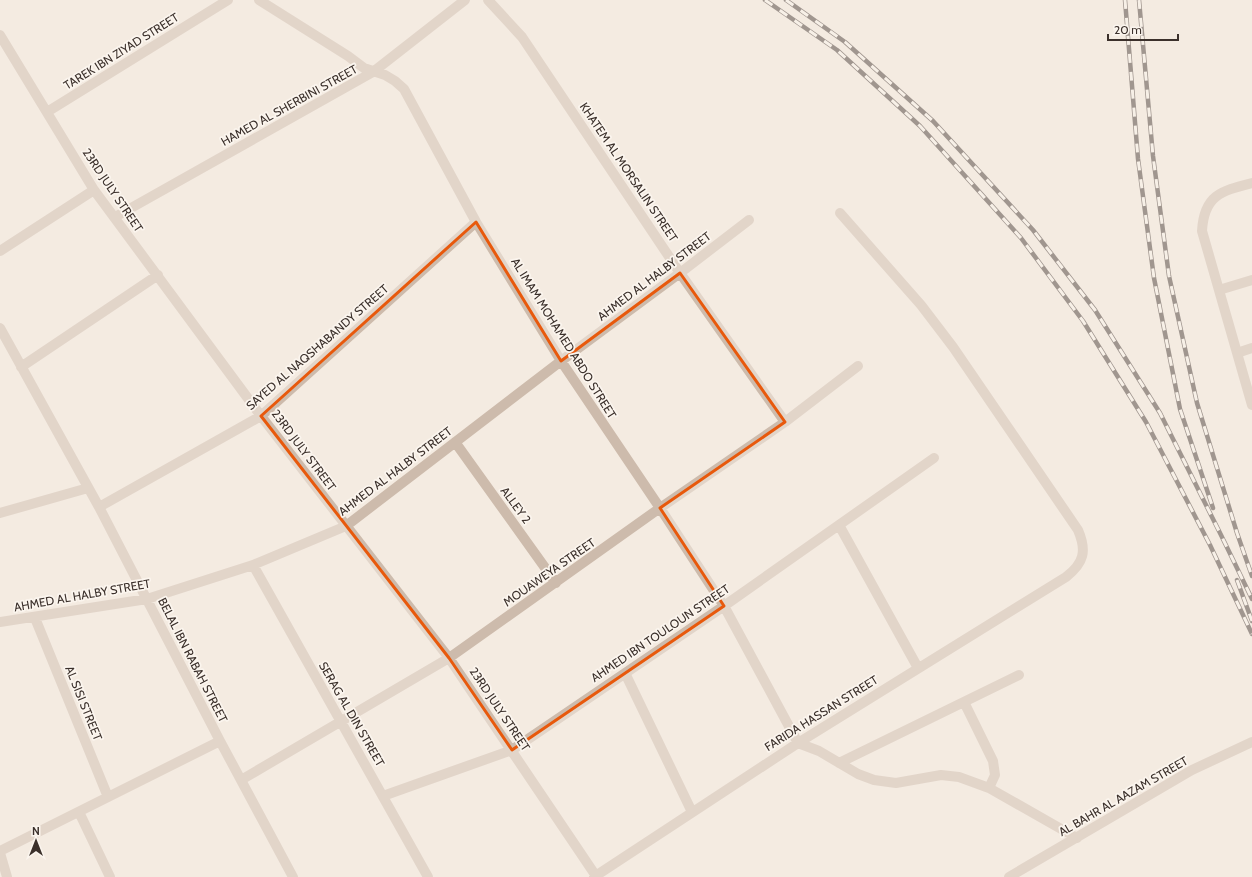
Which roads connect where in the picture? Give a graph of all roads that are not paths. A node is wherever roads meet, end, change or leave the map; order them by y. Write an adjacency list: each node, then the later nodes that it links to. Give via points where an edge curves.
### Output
1 (228, 0): 7 (street, TAREK IBN ZIYAD STREET)
2 (258, 0): 6 (street, AL IMAM MOHAMED ABDO STREET)
3 (465, 0): 6 (street, HAMED AL SHERBINI STREET)
4 (488, 0): 15 (street, KHATEM AL MORSALIN STREET, via 522,37)
5 (0, 35): 7 (street, 23RD JULY STREET)
6 (373, 72): 11 (street, HAMED AL SHERBINI STREET); 13 (street, AL IMAM MOHAMED ABDO STREET, via 385,75 404,89)
7 (47, 112): 9 (street, 23RD JULY STREET)
8 (1252, 182): 18 (street, via 1226,189 1215,196 1207,206 1203,218 1202,231)
9 (94, 190): 11 (street, 23RD JULY STREET); 14 (street)
10 (840, 213): 43 (street, FARIDA HASSAN STREET, via 944,335 1078,530 1084,551 1075,570 1066,577)
11 (115, 217): 16 (street, 23RD JULY STREET)
12 (749, 220): 15 (street, AHMED AL HALBY STREET)
13 (476, 222): 22 (street, AL IMAM MOHAMED ABDO STREET); 26 (street, SAYED AL NAQSHABANDY STREET)
14 (0, 251)
15 (680, 273): 22 (street, AHMED AL HALBY STREET); 27 (street, KHATEM AL MORSALIN STREET)
16 (158, 275): 24 (street); 26 (street, 23RD JULY STREET)
17 (1252, 280): 18 (street)
18 (1219, 290): 21 (street)
19 (0, 328): 24 (street, BELAL IBN RABAH STREET)
20 (1252, 348): 21 (street)
21 (1237, 353): 25 (street)
22 (561, 361): 28 (street, AHMED AL HALBY STREET); 32 (street, AL IMAM MOHAMED ABDO STREET)
23 (858, 366): 27 (street, MOUAWEYA STREET)
24 (21, 367): 30 (street, BELAL IBN RABAH STREET)
25 (1252, 405)
26 (262, 416): 31 (street, SAYED AL NAQSHABANDY STREET); 35 (street, 23RD JULY STREET)
27 (785, 422): 32 (street, MOUAWEYA STREET)
28 (455, 442): 35 (street, AHMED AL HALBY STREET); 37 (street, ALLEY 2)
29 (934, 458): 34 (street, AHMED IBN TOULOUN STREET)
30 (88, 488): 31 (street, BELAL IBN RABAH STREET); 33 (street)
31 (99, 507): 38 (street, BELAL IBN RABAH STREET)
32 (660, 508): 37 (street, MOUAWEYA STREET); 39 (street, AL IMAM MOHAMED ABDO STREET)
33 (0, 513)
34 (839, 525): 39 (street, AHMED IBN TOULOUN STREET); 43 (street)
35 (346, 526): 36 (street, AHMED AL HALBY STREET); 42 (street, 23RD JULY STREET)
36 (252, 565): 38 (street, AHMED AL HALBY STREET); 47 (street, SERAG AL DIN STREET)
37 (556, 582): 42 (street, MOUAWEYA STREET)
38 (147, 599): 40 (street, AHMED AL HALBY STREET); 48 (street, BELAL IBN RABAH STREET)
39 (724, 606): 44 (street, AHMED IBN TOULOUN STREET); 49 (street, AL IMAM MOHAMED ABDO STREET)
40 (35, 618): 41 (street, AHMED AL HALBY STREET); 56 (street, AL SISI STREET)
41 (0, 622)
42 (449, 658): 47 (street, MOUAWEYA STREET); 51 (street, 23RD JULY STREET)
43 (918, 668): 49 (street, FARIDA HASSAN STREET)
44 (625, 673): 51 (street, AHMED IBN TOULOUN STREET); 58 (street)
45 (1020, 675): 46 (street)
46 (964, 702): 52 (street); 54 (street, via 993,761 995,775)
47 (341, 721): 53 (street, MOUAWEYA STREET); 55 (street, SERAG AL DIN STREET)
48 (220, 741): 53 (street, BELAL IBN RABAH STREET); 56 (street)
49 (798, 742): 52 (street); 58 (street, FARIDA HASSAN STREET)
50 (1252, 742): 59 (street, AL BAHR AL AAZAM STREET, via 1192,770)
51 (512, 750): 55 (street, AHMED IBN TOULOUN STREET); 65 (street, 23RD JULY STREET)
52 (838, 763): 54 (street, via 874,780 896,783 941,775 959,777)
53 (241, 780): 63 (street, BELAL IBN RABAH STREET)
54 (989, 788): 59 (street)
55 (383, 796): 64 (street, SERAG AL DIN STREET)
56 (108, 797): 57 (street)
57 (79, 812): 60 (street); 62 (street)
58 (692, 812): 65 (street, FARIDA HASSAN STREET)
59 (1077, 838): 66 (street, AL BAHR AL AAZAM STREET)
60 (0, 852): 61 (street)
61 (7, 877)
62 (110, 877)
63 (294, 877)
64 (428, 877)
65 (595, 877)
66 (1009, 877)

